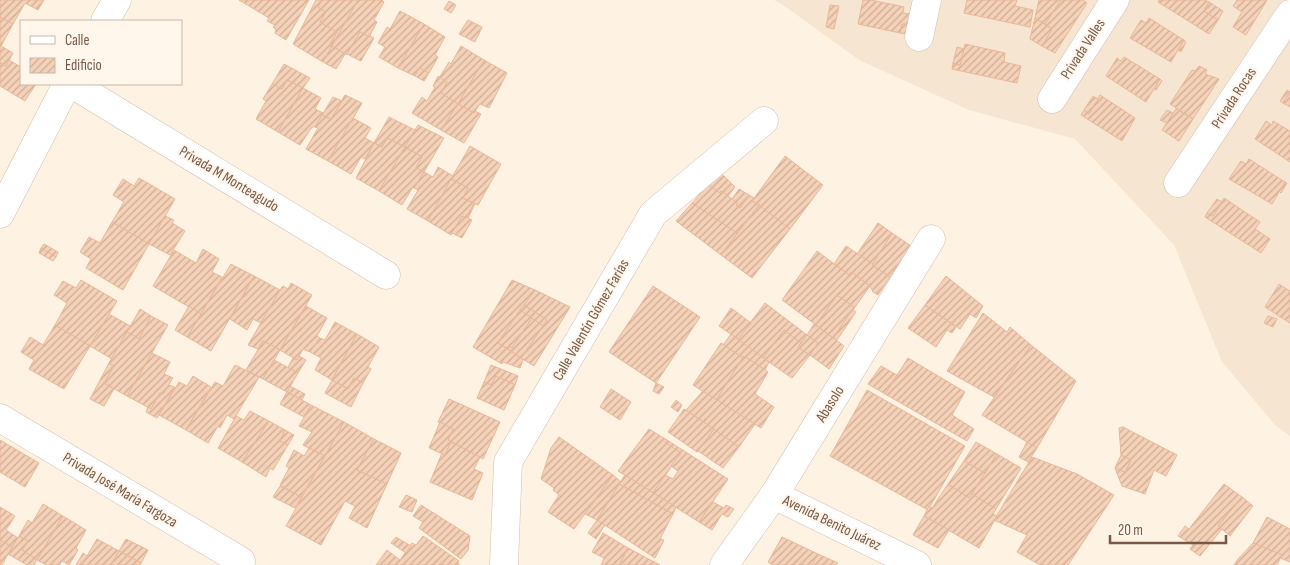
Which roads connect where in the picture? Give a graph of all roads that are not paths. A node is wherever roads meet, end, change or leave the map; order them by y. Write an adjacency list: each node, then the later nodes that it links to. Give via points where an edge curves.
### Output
1 (117, 0): 5 (street)
2 (928, 0): 6 (street)
3 (1115, 0): 9 (street, Privada Valles)
4 (1290, 14): 11 (street, Privada Rocas)
5 (105, 20)
6 (919, 37)
7 (66, 85): 12 (street)
8 (74, 85): 14 (street, Privada M Monteagudo)
9 (1052, 99)
10 (764, 121): 18 (street, Calle Valentín Gómez Farías, via 653,214 508,462)
11 (1178, 183)
12 (0, 214)
13 (931, 239): 16 (street, Abasolo)
14 (386, 275)
15 (0, 418): 17 (street, Privada José María Fargoza)
16 (774, 495): 19 (street, Abasolo); 20 (street, Avenida Benito Juárez)
17 (241, 561)
18 (504, 565)
19 (724, 565)
20 (917, 565)

